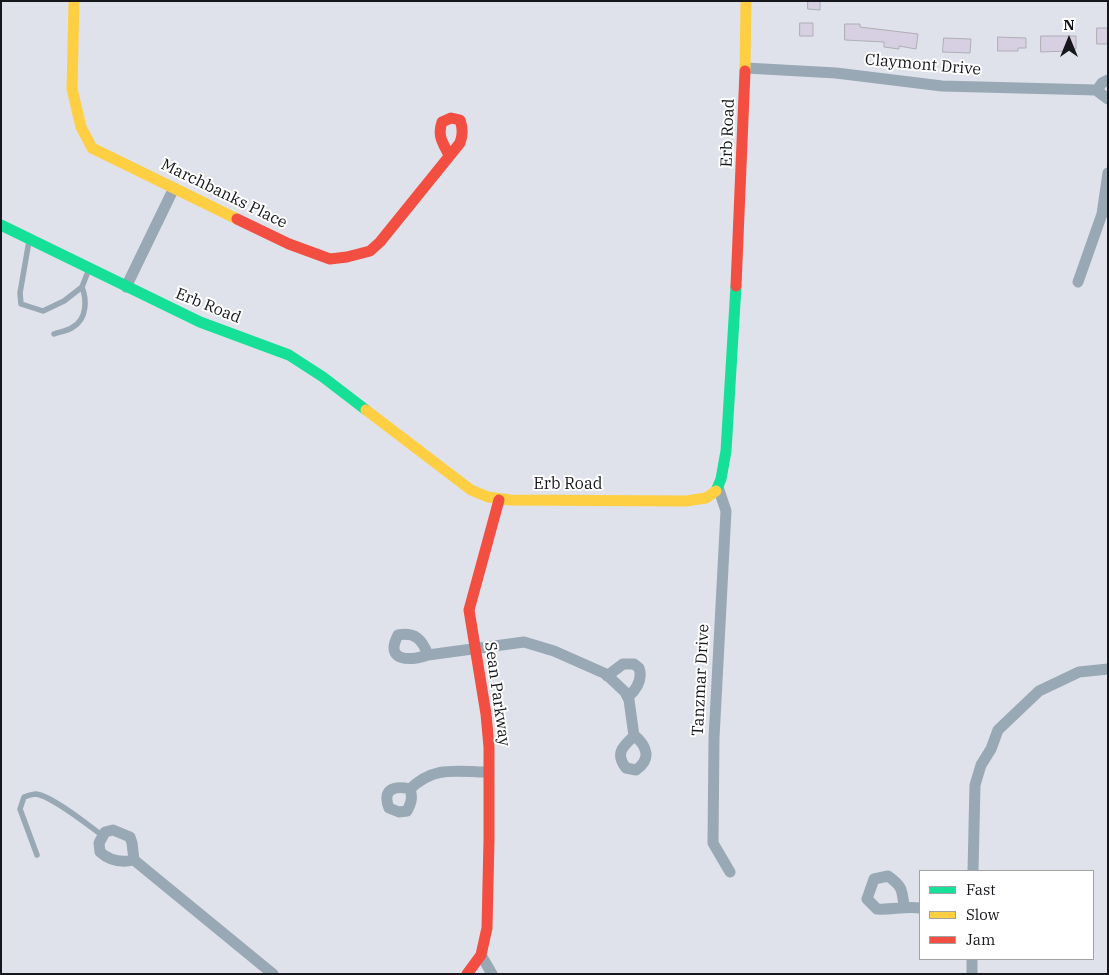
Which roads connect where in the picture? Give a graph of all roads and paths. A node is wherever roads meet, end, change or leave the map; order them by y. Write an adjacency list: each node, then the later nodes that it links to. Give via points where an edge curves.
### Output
1 (74, 1): 9 (street, Marchbanks Place, via 72,89 81,127 88,141 92,148)
2 (746, 1): 3 (street, Erb Road)
3 (746, 68): 5 (street, Claymont Drive, via 836,73 942,86); 17 (street, Erb Road, via 728,425)
4 (1108, 80): 5 (street)
5 (1097, 90): 6 (street)
6 (1108, 99)
7 (449, 155): 9 (street, Marchbanks Place, via 380,242 370,251 347,257 330,259 289,244)
8 (1108, 173): 13 (street, via 1102,214)
9 (174, 188): 15 (street)
10 (1, 225): 11 (street, Erb Road)
11 (29, 239): 12 (street, Erb Road); 14 (lane, via 20,304 43,311)
12 (90, 269): 14 (lane); 15 (street, Erb Road)
13 (1078, 282)
14 (82, 287): 16 (lane, via 85,305 82,318 73,327)
15 (126, 287): 18 (street, Erb Road, via 200,322 289,354 471,490)
16 (54, 334)
17 (718, 488): 18 (street, Erb Road, via 709,496 693,501); 31 (street, Tanzmar Drive, via 726,510 714,738 713,843)
18 (499, 500): 19 (street, Sean Parkway, via 469,610)
19 (474, 648): 20 (street); 22 (street, via 524,642 554,651); 25 (street, Sean Parkway, via 486,714)
20 (428, 655)
21 (1108, 670): 30 (street, via 1079,672 1039,691 998,730 975,785)
22 (607, 676): 23 (street); 23 (street, via 623,664 634,664 639,668 639,683)
23 (628, 697): 24 (street)
24 (634, 734)
25 (488, 772): 26 (street, via 438,771); 34 (street, Sean Parkway, via 487,928)
26 (410, 789)
27 (103, 836): 28 (lane, via 47,798 35,794 24,797 20,809); 29 (street, via 99,843 100,852 108,859); 29 (street, via 113,830 130,837)
28 (37, 855)
29 (134, 860): 36 (street)
30 (973, 870)
31 (730, 872)
32 (904, 906): 33 (street)
33 (919, 908)
34 (481, 956): 37 (street, Sean Parkway); 38 (street)
35 (972, 960): 39 (street)
36 (273, 974)
37 (468, 974)
38 (492, 974)
39 (972, 974)

